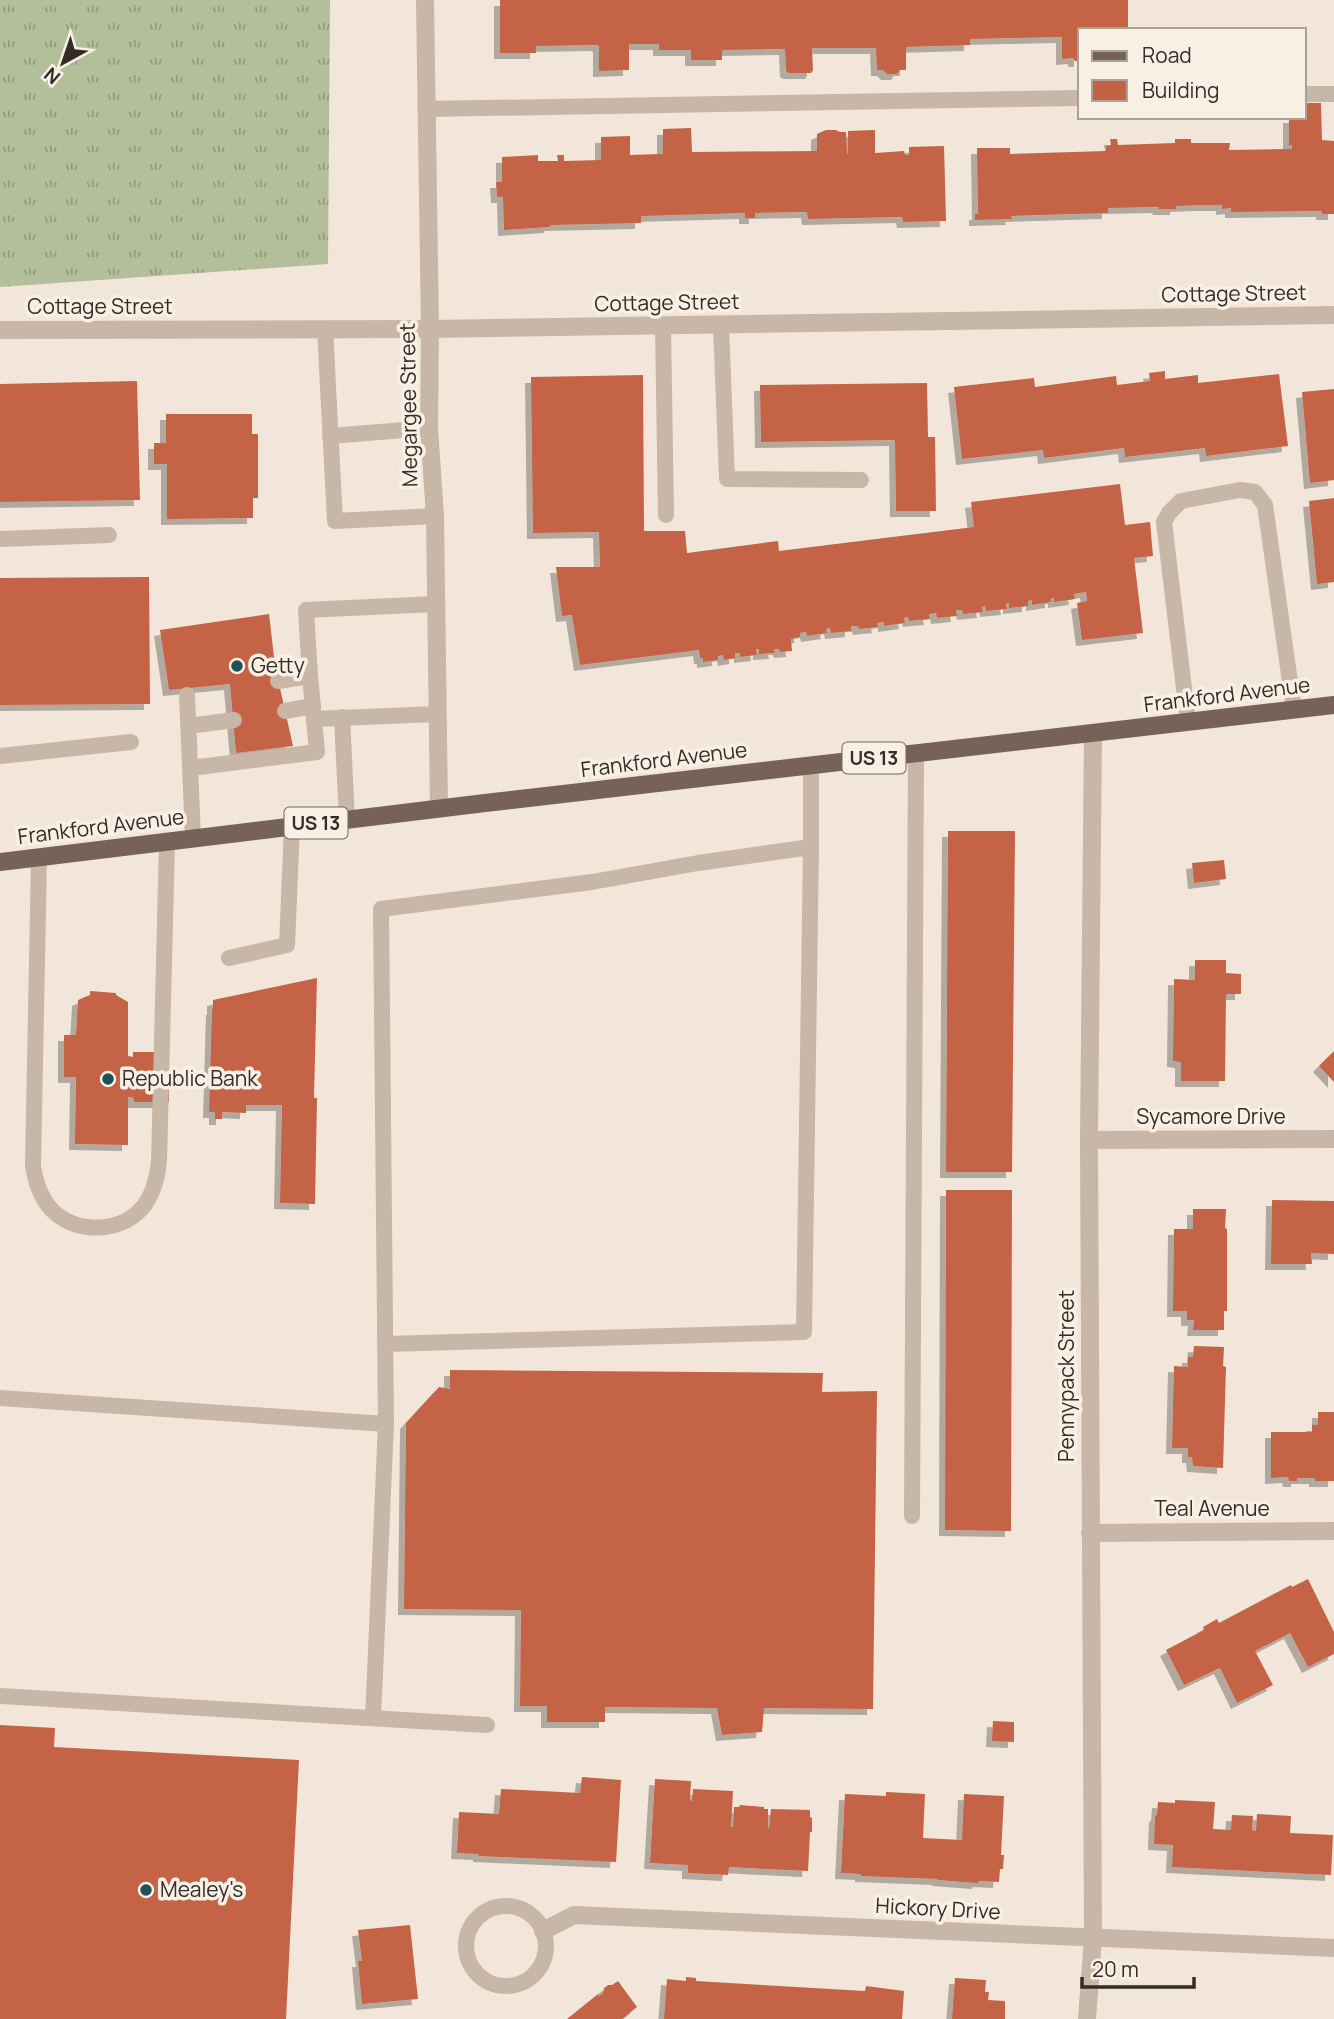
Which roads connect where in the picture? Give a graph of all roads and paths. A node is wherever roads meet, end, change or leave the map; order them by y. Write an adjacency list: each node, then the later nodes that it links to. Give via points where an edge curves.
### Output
1 (425, 0): 5 (street, Megargee Street)
2 (1306, 94): 3 (lane)
3 (1334, 94)
4 (1078, 98): 5 (lane)
5 (427, 108): 10 (street, Megargee Street)
6 (1334, 315): 8 (street, Cottage Street)
7 (663, 326): 8 (street, Cottage Street); 10 (street, Cottage Street); 15 (lane)
8 (721, 326): 14 (lane, via 727,479)
9 (325, 329): 10 (street, Cottage Street); 11 (street, Cottage Street); 13 (lane)
10 (430, 329): 12 (street, Megargee Street)
11 (0, 330)
12 (429, 428): 13 (lane); 16 (street, Megargee Street)
13 (330, 436): 16 (lane, via 335,521)
14 (861, 480)
15 (666, 515)
16 (435, 516): 19 (street, Megargee Street)
17 (109, 535): 18 (lane)
18 (0, 539)
19 (435, 604): 20 (lane, via 306,610); 27 (street, Megargee Street)
20 (310, 676): 21 (lane); 26 (lane)
21 (278, 681)
22 (187, 695): 31 (lane)
23 (1334, 705): 24 (main road, Frankford Avenue / US 13)
24 (1294, 710): 30 (main road, Frankford Avenue / US 13); 30 (lane, via 1265,505 1255,492 1240,490 1181,501 1164,522)
25 (285, 711): 26 (lane)
26 (313, 713): 28 (lane); 37 (lane, via 317,752)
27 (437, 714): 28 (lane); 38 (street, Megargee Street)
28 (342, 717): 39 (lane)
29 (234, 720): 31 (lane)
30 (1188, 722): 32 (main road, Frankford Avenue / US 13)
31 (189, 726): 37 (lane)
32 (1094, 733): 34 (main road, Frankford Avenue / US 13); 48 (street, Pennypack Street)
33 (131, 742): 35 (lane)
34 (916, 753): 36 (main road, Frankford Avenue / US 13); 52 (lane)
35 (0, 756)
36 (811, 766): 38 (main road, Frankford Avenue / US 13); 43 (lane)
37 (191, 768): 41 (lane)
38 (439, 808): 39 (main road, Frankford Avenue / US 13)
39 (347, 820): 40 (main road, Frankford Avenue / US 13)
40 (292, 826): 41 (main road, Frankford Avenue / US 13); 46 (lane, via 287,945)
41 (193, 838): 42 (main road, Frankford Avenue / US 13)
42 (167, 841): 44 (main road, Frankford Avenue / US 13); 44 (lane, via 157,1181 136,1215 99,1228 60,1217 46,1203 33,1166)
43 (811, 847): 49 (lane, via 381,909); 49 (lane, via 804,1332)
44 (39, 858): 45 (main road, Frankford Avenue / US 13)
45 (0, 862)
46 (229, 958)
47 (1334, 1139): 48 (street, Sycamore Drive)
48 (1089, 1140): 54 (street, Pennypack Street)
49 (385, 1343): 51 (lane)
50 (0, 1398): 51 (lane)
51 (386, 1424): 56 (lane)
52 (912, 1516)
53 (1334, 1531): 54 (street, Teal Avenue)
54 (1090, 1532): 59 (street, Pennypack Street)
55 (0, 1696): 56 (lane)
56 (373, 1718): 57 (lane)
57 (487, 1725)
58 (544, 1931): 58 (lane, via 525,1910 498,1906 484,1912 467,1934 468,1962 488,1982 515,1986 538,1971 545,1958); 59 (street, Hickory Drive, via 574,1915)
59 (1093, 1938): 60 (street, Hickory Drive); 61 (street, Pennypack Street)
60 (1334, 1948)
61 (1087, 2019)

